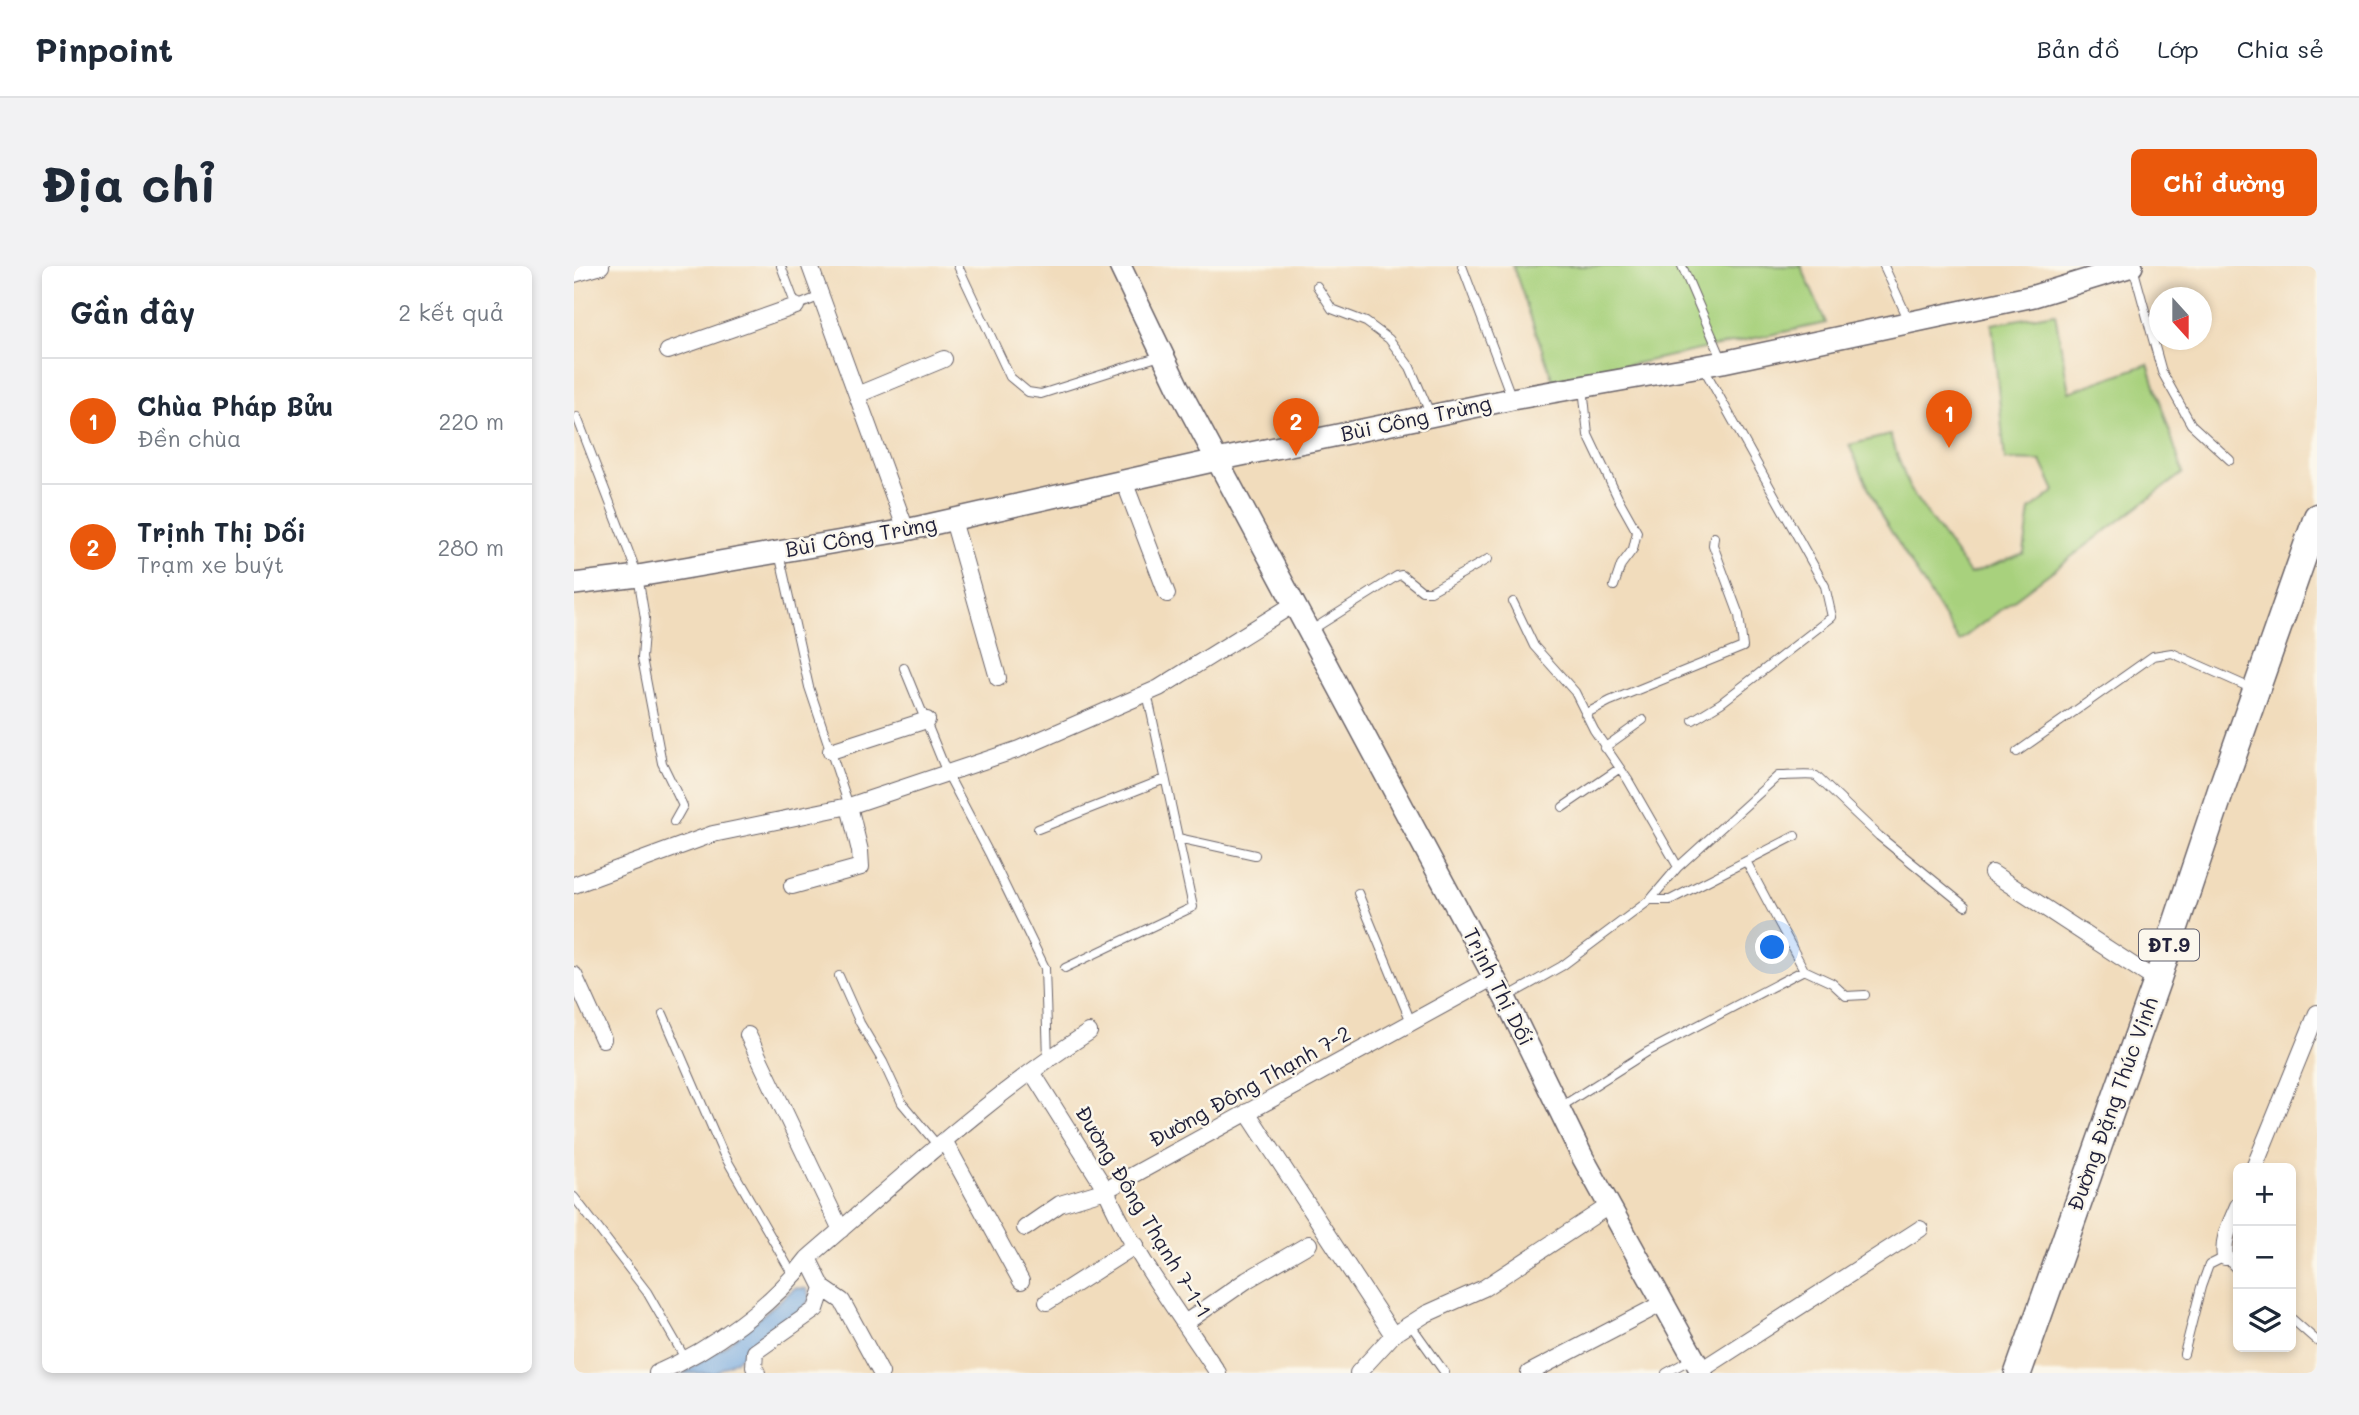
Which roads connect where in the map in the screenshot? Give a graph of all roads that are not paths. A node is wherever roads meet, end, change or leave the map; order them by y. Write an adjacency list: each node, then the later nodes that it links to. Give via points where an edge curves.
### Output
1 (601, 266): 10 (street)
2 (781, 266): 13 (lane)
3 (810, 266): 12 (street)
4 (958, 266): 16 (lane, via 1010,377 1028,392 1041,394)
5 (1120, 266): 16 (street, Trịnh Thị Dối)
6 (1462, 266): 21 (lane)
7 (1682, 266): 18 (lane)
8 (1884, 266): 14 (lane)
9 (2132, 266): 14 (street, Bùi Công Trừng, via 2034,296); 25 (lane, via 2162,372 2191,424)
10 (577, 271)
11 (1317, 286): 22 (lane, via 1332,309 1366,322 1389,339 1410,367)
12 (821, 296): 13 (lane); 20 (street)
13 (796, 306): 15 (street)
14 (1909, 321): 18 (street, Bùi Công Trừng)
15 (668, 351)
16 (1162, 356): 24 (street, Trịnh Thị Dối)
17 (944, 359): 20 (street)
18 (1713, 364): 19 (street, Bùi Công Trừng); 48 (lane, via 1825,586 1832,617)
19 (1583, 387): 21 (street, Bùi Công Trừng); 36 (lane, via 1588,435 1637,532)
20 (857, 395): 29 (street)
21 (1511, 399): 22 (street, Bùi Công Trừng)
22 (1432, 416): 24 (street, Bùi Công Trừng)
23 (577, 417): 34 (lane)
24 (1217, 460): 26 (street, Bùi Công Trừng); 39 (street, Trịnh Thị Dối)
25 (2230, 460)
26 (1124, 481): 28 (street, Bùi Công Trừng); 37 (street)
27 (2317, 517): 43 (main road, Đường Đặng Thúc Vịnh / ĐT.9)
28 (953, 520): 29 (street, Bùi Công Trừng); 42 (street)
29 (906, 530): 31 (street, Bùi Công Trừng)
30 (1714, 537): 45 (lane, via 1739,615 1743,647)
31 (779, 552): 34 (street, Bùi Công Trừng); 50 (lane, via 809,687)
32 (2317, 552): 124 (main road, Đường Đặng Thúc Vịnh / ĐT.9)
33 (1488, 559): 40 (lane, via 1431,591 1422,591 1406,577 1397,576)
34 (638, 576): 35 (street, Bùi Công Trừng); 57 (lane, via 645,618 642,658 662,763 683,806)
35 (575, 582)
36 (1614, 586)
37 (1167, 594)
38 (1513, 602): 45 (lane, via 1534,646 1575,692)
39 (1294, 604): 40 (street, Trịnh Thị Dối); 44 (street)
40 (1310, 631): 74 (street, Trịnh Thị Dối)
41 (904, 668): 46 (lane)
42 (998, 678)
43 (2256, 691): 51 (lane, via 2172,653 2153,656); 75 (main road, Đường Đặng Thúc Vịnh / ĐT.9)
44 (1147, 693): 53 (street, via 1019,749); 54 (lane)
45 (1585, 714): 49 (lane)
46 (927, 720): 50 (street); 53 (lane)
47 (1643, 720): 49 (lane)
48 (1693, 720)
49 (1604, 748): 52 (lane)
50 (831, 751): 55 (lane)
51 (2017, 752)
52 (1620, 768): 56 (lane); 63 (lane)
53 (947, 773): 55 (street); 84 (lane, via 1045,968)
54 (1165, 779): 58 (lane); 60 (lane)
55 (849, 806): 65 (street, via 713,834); 66 (street, via 861,867)
56 (1563, 807)
57 (674, 821)
58 (1038, 829)
59 (1795, 836): 62 (lane)
60 (1178, 838): 61 (lane); 70 (lane, via 1193,907)
61 (1255, 855)
62 (1746, 861): 68 (lane, via 1670,900); 71 (lane)
63 (1678, 867): 68 (lane); 69 (lane, via 1778,776 1810,774)
64 (1992, 873): 75 (street)
65 (574, 885)
66 (792, 886)
67 (1358, 893): 80 (lane)
68 (1650, 900): 77 (lane, via 1562,966)
69 (1965, 906)
70 (1065, 968)
71 (1804, 970): 76 (lane, via 1832,983 1846,996); 86 (lane, via 1647,1052)
72 (839, 976): 88 (lane, via 902,1103)
73 (574, 977): 83 (street)
74 (1494, 977): 77 (street, Trịnh Thị Dối); 80 (street, Đường Đông Thạnh 7-2)
75 (2157, 981): 123 (main road, Đường Đặng Thúc Vịnh / ĐT.9)
76 (1865, 995)
77 (1505, 998): 86 (street, Trịnh Thị Dối)
78 (2317, 1013): 89 (street)
79 (663, 1014): 102 (lane, via 723,1153)
80 (1412, 1023): 87 (street, Đường Đông Thạnh 7-2)
81 (1089, 1032): 84 (street)
82 (747, 1035): 96 (street)
83 (603, 1039)
84 (1048, 1058): 85 (street)
85 (1032, 1072): 88 (street); 90 (street, Đường Đông Thạnh 7-1-1)
86 (1559, 1108): 92 (street, Trịnh Thị Dối)
87 (1247, 1112): 90 (street, Đường Đông Thạnh 7-2); 110 (street)
88 (942, 1144): 96 (street); 103 (street)
89 (2256, 1163)
90 (1106, 1190): 94 (street, Đường Đông Thạnh 7-2, via 1060,1204); 98 (street, Đường Đông Thạnh 7-1-1)
91 (574, 1197): 113 (lane, via 647,1292)
92 (1610, 1205): 106 (street, Trịnh Thị Dối); 109 (street, via 1484,1288)
93 (2233, 1218): 99 (street)
94 (1025, 1228)
95 (1920, 1229): 114 (street)
96 (841, 1230): 100 (street)
97 (1310, 1244): 107 (street)
98 (1136, 1245): 105 (street); 107 (street, Đường Đông Thạnh 7-1-1)
99 (2225, 1257): 101 (lane); 112 (lane, via 2209,1265)
100 (808, 1258): 102 (street); 104 (street)
101 (2233, 1266)
102 (794, 1277): 113 (street)
103 (1021, 1282)
104 (823, 1288): 116 (street, via 816,1308 755,1352); 117 (street, via 842,1301)
105 (1047, 1303)
106 (1663, 1303): 114 (street, Trịnh Thị Dối); 121 (street)
107 (1185, 1323): 118 (street, Đường Đông Thạnh 7-1-1)
108 (2296, 1323): 111 (lane)
109 (1410, 1324): 110 (street); 120 (lane)
110 (1392, 1335): 119 (street)
111 (2317, 1342)
112 (2184, 1354)
113 (686, 1360): 115 (street)
114 (1699, 1367): 122 (lane)
115 (657, 1373)
116 (757, 1373)
117 (881, 1373)
118 (1219, 1373)
119 (1358, 1373)
120 (1445, 1373)
121 (1529, 1373)
122 (1666, 1373)
123 (2018, 1373)
124 (2034, 1373)

